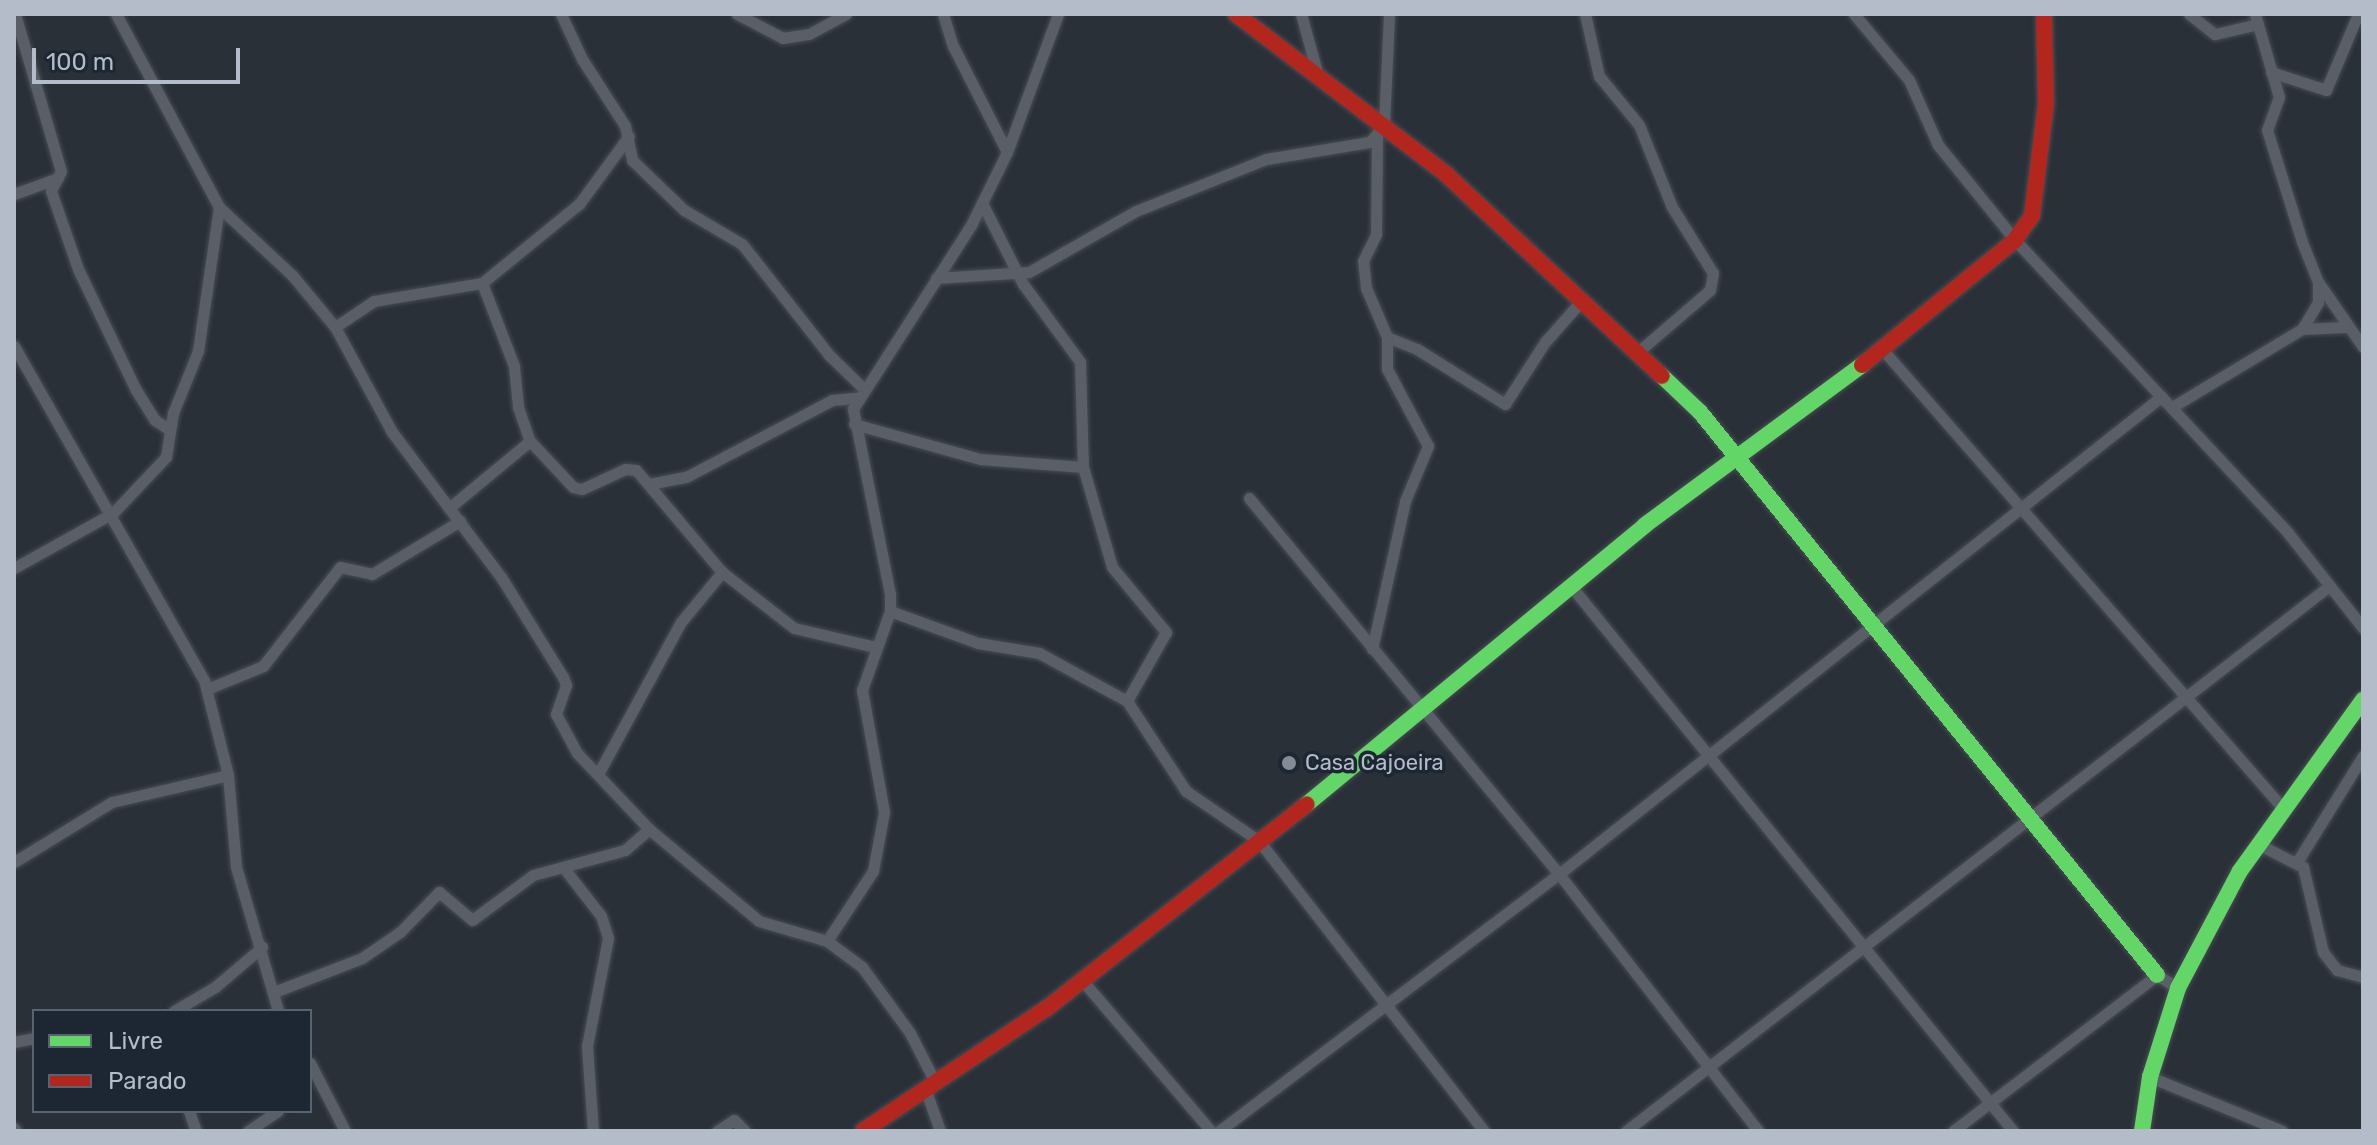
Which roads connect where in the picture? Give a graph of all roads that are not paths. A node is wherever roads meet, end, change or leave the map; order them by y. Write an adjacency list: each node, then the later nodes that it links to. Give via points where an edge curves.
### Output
1 (15, 14): 22 (street)
2 (116, 14): 25 (street)
3 (561, 14): 20 (street)
4 (737, 14): 5 (street, via 783,38 809,34)
5 (846, 14)
6 (943, 14): 21 (street, via 953,46)
7 (1058, 14): 21 (street)
8 (1236, 14): 17 (street)
9 (1301, 14): 17 (street)
10 (1389, 14): 19 (street)
11 (1585, 14): 41 (street, via 1599,76 1639,125 1672,207 1713,273 1710,290)
12 (1854, 14): 28 (street, via 1909,80 1938,145)
13 (2044, 14): 28 (street, via 2046,103 2032,216)
14 (2189, 14): 16 (street, via 2215,34)
15 (2358, 14): 18 (street, via 2326,90)
16 (2256, 19): 18 (street)
17 (1317, 72): 19 (street)
18 (2271, 72): 31 (street, via 2279,97 2267,130)
19 (1380, 130): 29 (street, via 1338,149 1266,159 1136,211); 33 (street, via 1496,218); 37 (street, via 1376,234 1363,261 1366,288)
20 (629, 136): 32 (street, via 579,204); 42 (street, via 632,160 684,210 742,244)
21 (1007, 152): 24 (street)
22 (59, 177): 23 (street); 46 (street, via 51,191 88,294 136,390 155,420)
23 (14, 194)
24 (982, 203): 29 (street); 30 (street)
25 (219, 207): 26 (street); 27 (street)
26 (235, 221): 27 (street); 34 (street, via 292,275)
27 (218, 234): 46 (street, via 198,351)
28 (2015, 240): 40 (street); 43 (street)
29 (1018, 274): 30 (street); 49 (street, via 1084,373)
30 (936, 278): 42 (street)
31 (2318, 282): 35 (street); 36 (street, via 2318,302)
32 (482, 283): 34 (street, via 374,301); 47 (street, via 514,366 518,407)
33 (1582, 300): 37 (street, via 1545,342 1505,404 1417,349); 41 (street)
34 (335, 327): 52 (street, via 392,432)
35 (2345, 327): 36 (street); 39 (street)
36 (2302, 329): 44 (street)
37 (1387, 337): 64 (street, via 1387,369 1428,446 1405,501)
38 (14, 346): 54 (street)
39 (2363, 347)
40 (1883, 350): 48 (street); 53 (street)
41 (1638, 352): 48 (street)
42 (860, 393): 45 (street); 50 (street, via 832,400 686,477)
43 (2162, 396): 44 (street); 53 (street)
44 (2172, 407): 59 (street, via 2288,533)
45 (854, 424): 49 (street, via 980,459); 60 (street, via 888,576)
46 (170, 430): 54 (street, via 166,457)
47 (530, 441): 50 (street, via 577,489 631,468); 52 (street)
48 (1741, 457): 58 (street); 61 (street)
49 (1083, 467): 68 (street, via 1112,567 1166,632)
50 (649, 484): 57 (street)
51 (1249, 498): 64 (street)
52 (449, 508): 55 (street)
53 (2020, 510): 61 (street); 66 (street)
54 (113, 513): 56 (street); 65 (street)
55 (460, 521): 65 (street, via 372,574 340,567 263,666); 72 (street, via 563,677 566,685 556,714 577,753)
56 (14, 568)
57 (722, 572): 63 (street, via 794,628); 72 (street, via 681,622)
58 (1571, 586): 69 (street); 70 (street)
59 (2329, 586): 62 (street); 66 (street)
60 (890, 611): 63 (street); 68 (street, via 978,643 1039,653)
61 (1875, 628): 70 (street); 75 (street)
62 (2363, 628)
63 (875, 647): 83 (street, via 862,690 884,812 883,841 873,871)
64 (1372, 649): 69 (street)
65 (207, 689): 73 (street)
66 (2184, 700): 74 (street); 75 (street)
67 (2363, 700): 74 (street)
68 (1127, 701): 77 (street, via 1186,791)
69 (1423, 713): 77 (street); 82 (street)
70 (1708, 754): 82 (street); 85 (street)
71 (2363, 756): 80 (street)
72 (598, 774): 76 (street)
73 (228, 775): 79 (street, via 112,802); 84 (street, via 236,867)
74 (2282, 807): 78 (street)
75 (2029, 817): 85 (street); 86 (street)
76 (649, 829): 81 (street, via 625,850); 83 (street, via 759,921)
77 (1259, 841): 88 (street); 91 (street)
78 (2258, 844): 80 (street); 89 (street)
79 (14, 862)
80 (2297, 862): 87 (street, via 2329,963)
81 (563, 867): 90 (street, via 533,875 472,920 439,892 400,932 362,958); 102 (street, via 601,916 608,938 587,1046)
82 (1559, 874): 91 (street); 94 (street)
83 (827, 941): 97 (street, via 862,967 892,1004)
84 (262, 947): 90 (street); 92 (street, via 215,987)
85 (1861, 947): 94 (street); 98 (street)
86 (2157, 975): 89 (street); 98 (street)
87 (2363, 977)
88 (1082, 980): 97 (street); 107 (street)
89 (2178, 988): 96 (street)
90 (274, 992): 93 (street)
91 (1386, 1002): 108 (street); 109 (street)
92 (177, 1009)
93 (278, 1009)
94 (1711, 1066): 110 (street); 111 (street)
95 (312, 1067): 101 (street)
96 (2150, 1077): 114 (street); 115 (street)
97 (931, 1088): 105 (street); 106 (street)
98 (1990, 1102): 112 (street); 113 (street)
99 (275, 1113): 100 (street)
100 (248, 1131)
101 (345, 1131)
102 (593, 1131)
103 (717, 1131): 104 (street, via 734,1120)
104 (745, 1131)
105 (863, 1131)
106 (940, 1131)
107 (1211, 1131)
108 (1219, 1131)
109 (1484, 1131)
110 (1626, 1131)
111 (1758, 1131)
112 (1953, 1131)
113 (2013, 1131)
114 (2142, 1131)
115 (2282, 1131)

